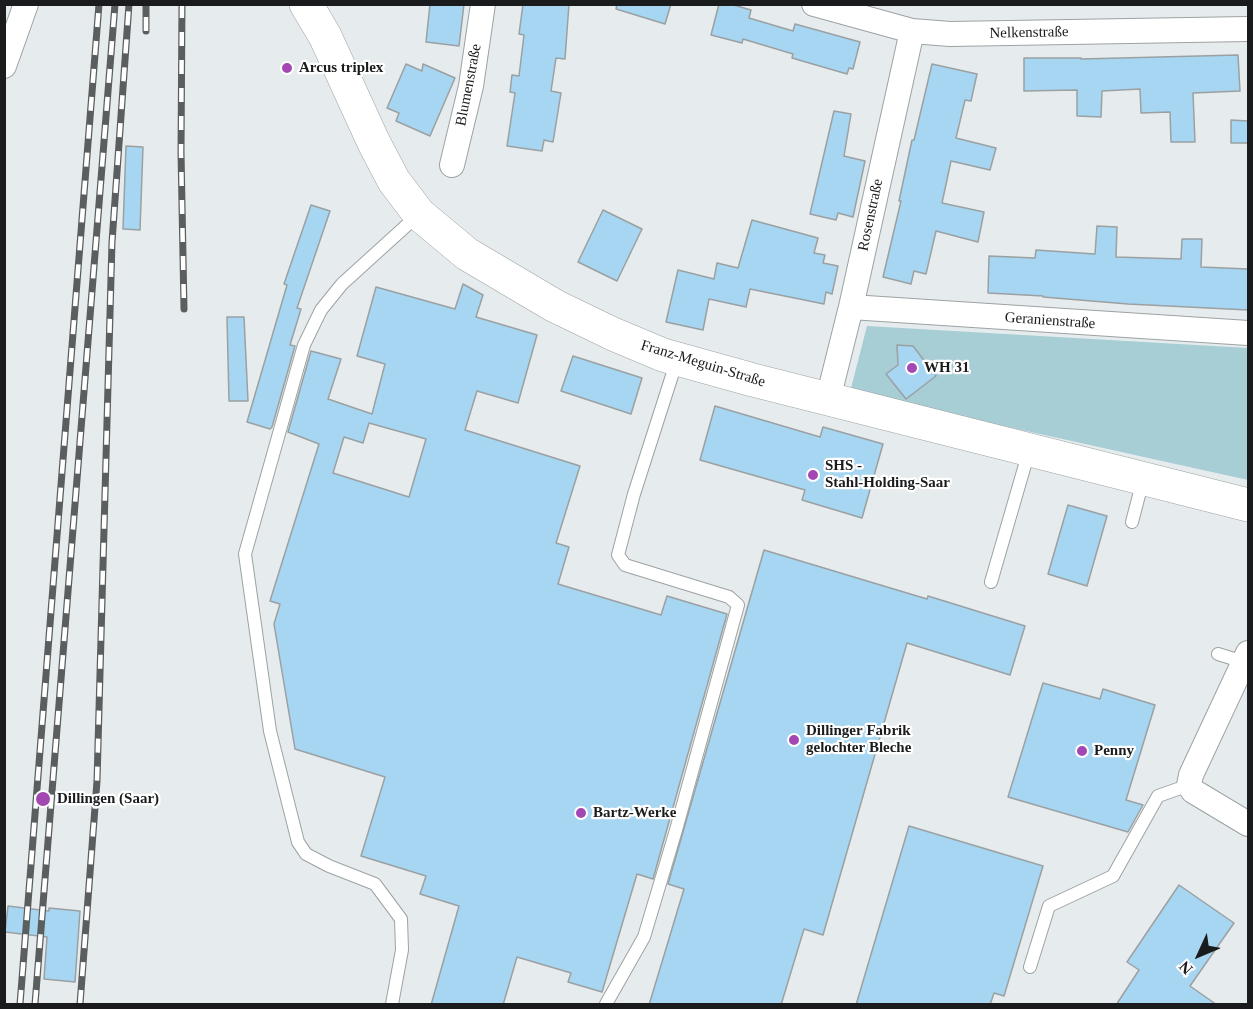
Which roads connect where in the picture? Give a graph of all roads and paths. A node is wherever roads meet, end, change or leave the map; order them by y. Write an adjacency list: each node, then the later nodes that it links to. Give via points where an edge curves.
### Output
1 (26, 4): 8 (street)
2 (306, 4): 10 (street, Franz-Meguin-Straße, via 394,181)
3 (483, 4): 9 (street, Blumenstraße, via 471,86)
4 (814, 4): 5 (street, Nelkenstraße)
5 (881, 14): 7 (street, Nelkenstraße)
6 (1248, 29): 7 (street, Nelkenstraße, via 950,34)
7 (912, 31): 11 (street, Rosenstraße)
8 (4, 66)
9 (452, 165)
10 (419, 214): 13 (street, Franz-Meguin-Straße, via 467,254 555,306); 25 (lane, via 342,284 321,310 304,345 245,554 270,731 298,842 306,854 375,884 401,919 402,951)
11 (851, 307): 12 (street, Geranienstraße); 14 (street, Rosenstraße)
12 (1248, 333)
13 (677, 359): 14 (street, Franz-Meguin-Straße); 26 (lane, via 618,555 625,565 729,597 738,605 644,937)
14 (828, 399): 15 (street, Franz-Meguin-Straße)
15 (1029, 450): 16 (street, Franz-Meguin-Straße); 19 (lane)
16 (1144, 479): 17 (street, Franz-Meguin-Straße); 18 (lane)
17 (1248, 505)
18 (1132, 522)
19 (991, 582)
20 (1218, 654): 21 (lane)
21 (1246, 658): 22 (street)
22 (1189, 785): 23 (street); 24 (lane, via 1158,796 1113,876 1049,906)
23 (1248, 824)
24 (1030, 967)
25 (392, 1005)
26 (606, 1005)

